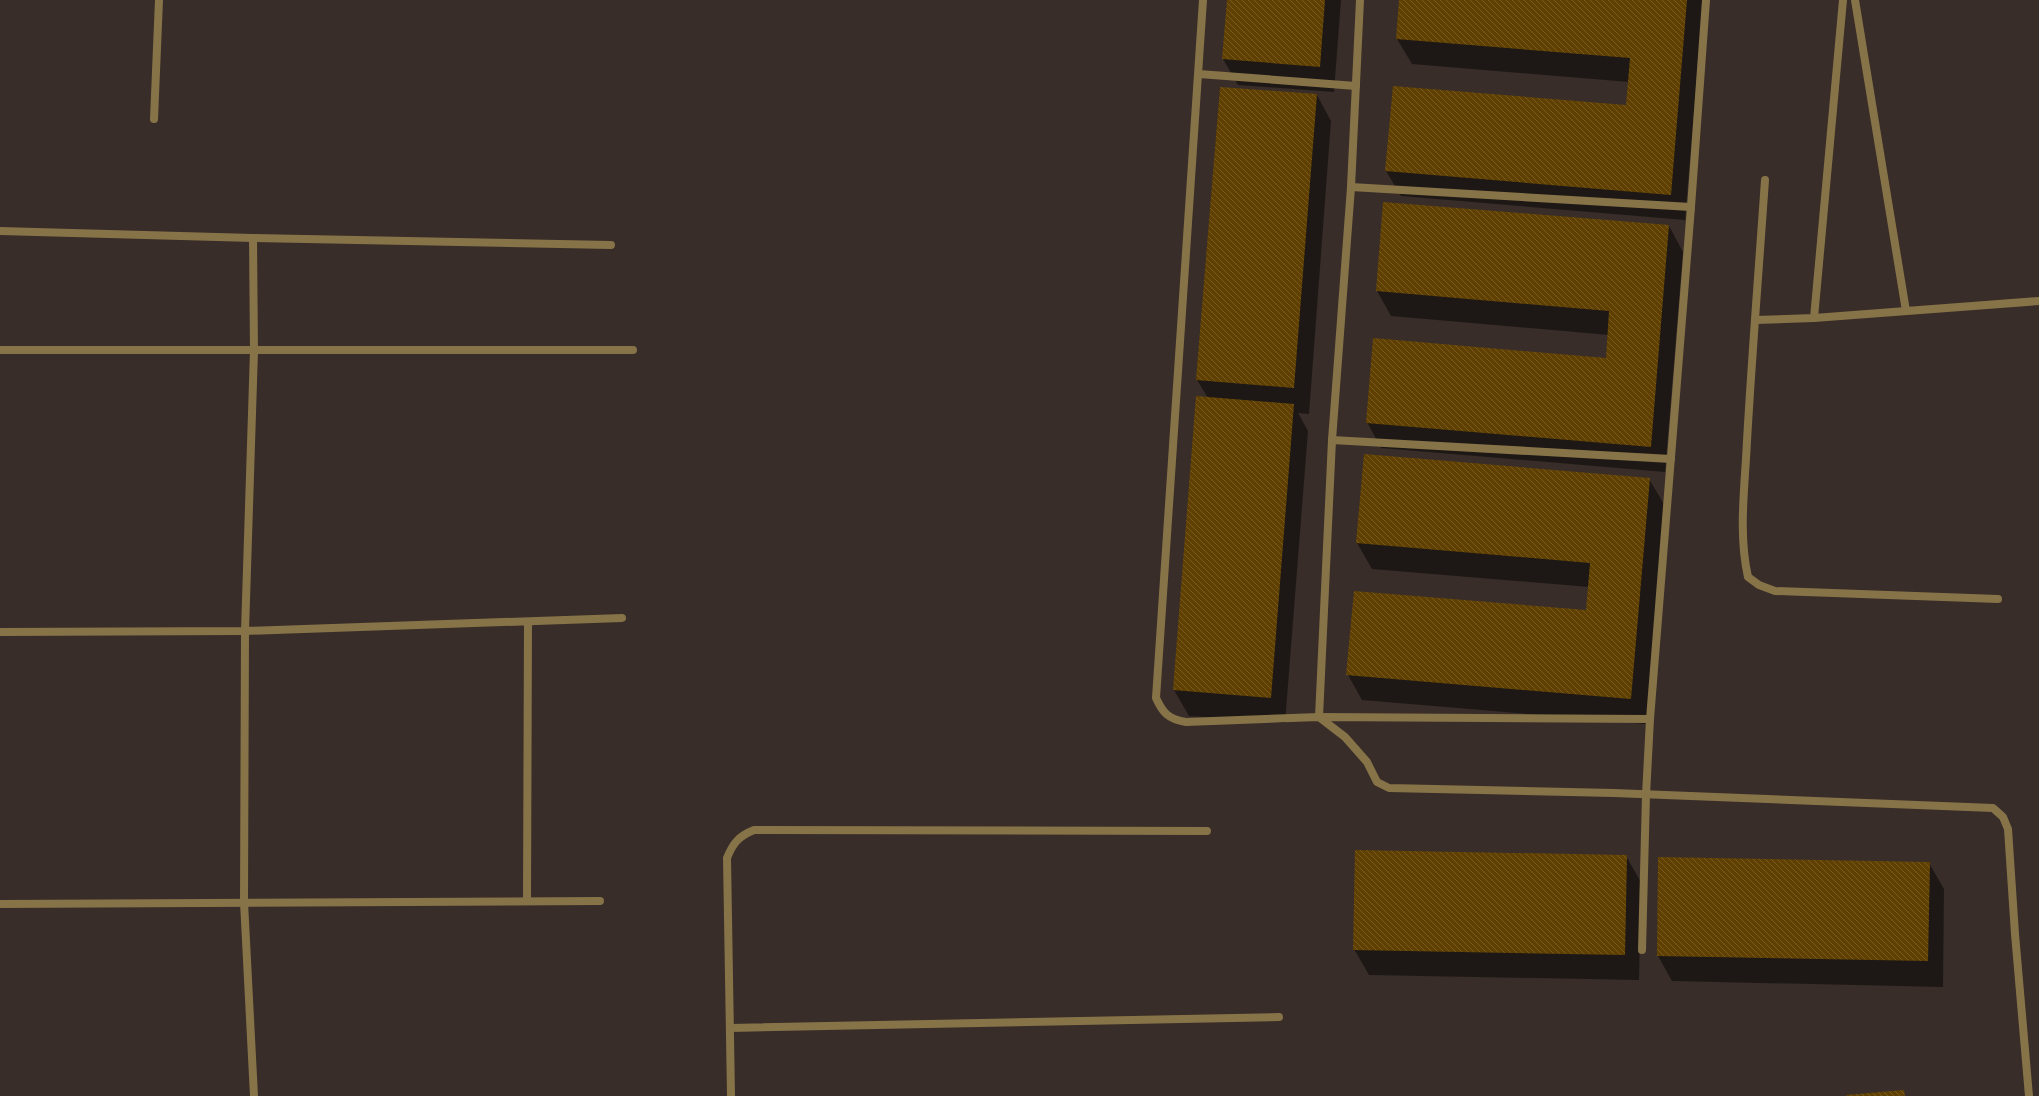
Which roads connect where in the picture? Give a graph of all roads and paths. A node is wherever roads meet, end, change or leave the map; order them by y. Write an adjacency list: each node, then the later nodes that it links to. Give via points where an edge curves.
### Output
1 (159, 0): 9 (street)
2 (1203, 0): 7 (street)
3 (1360, 0): 8 (street)
4 (1706, 0): 12 (street)
5 (1843, 0): 18 (street)
6 (1855, 0): 17 (street)
7 (1199, 74): 8 (street); 30 (street, via 1156,698 1162,710 1173,720 1186,722)
8 (1356, 86): 11 (street)
9 (154, 119)
10 (1765, 180): 19 (street)
11 (1351, 187): 12 (street); 23 (street)
12 (1692, 207): 24 (street)
13 (0, 231): 14 (street)
14 (253, 238): 15 (street); 22 (street)
15 (611, 245)
16 (2039, 301): 17 (street)
17 (1906, 311): 18 (street)
18 (1814, 318): 19 (street)
19 (1755, 320): 25 (street, via 1742,527 1743,555 1748,577 1759,585 1775,591)
20 (0, 350): 22 (street)
21 (633, 350): 22 (street)
22 (254, 351): 28 (street)
23 (1332, 440): 24 (street); 30 (street)
24 (1671, 458): 31 (street)
25 (1998, 599)
26 (622, 618): 27 (street)
27 (528, 622): 28 (street); 34 (street)
28 (245, 631): 29 (street); 36 (street)
29 (0, 632)
30 (1319, 717): 31 (street); 32 (street, via 1345,737 1368,762 1377,782 1388,788)
31 (1650, 719): 32 (street)
32 (1646, 795): 38 (street); 43 (street, via 1993,808 2004,817 2008,829)
33 (1207, 831): 40 (street, via 754,830 733,843 727,858)
34 (527, 900): 35 (street); 36 (street)
35 (600, 901)
36 (244, 902): 37 (street); 41 (street)
37 (0, 904)
38 (1642, 950)
39 (1280, 1017): 40 (street)
40 (730, 1028): 42 (street)
41 (254, 1096)
42 (731, 1096)
43 (2029, 1096)

